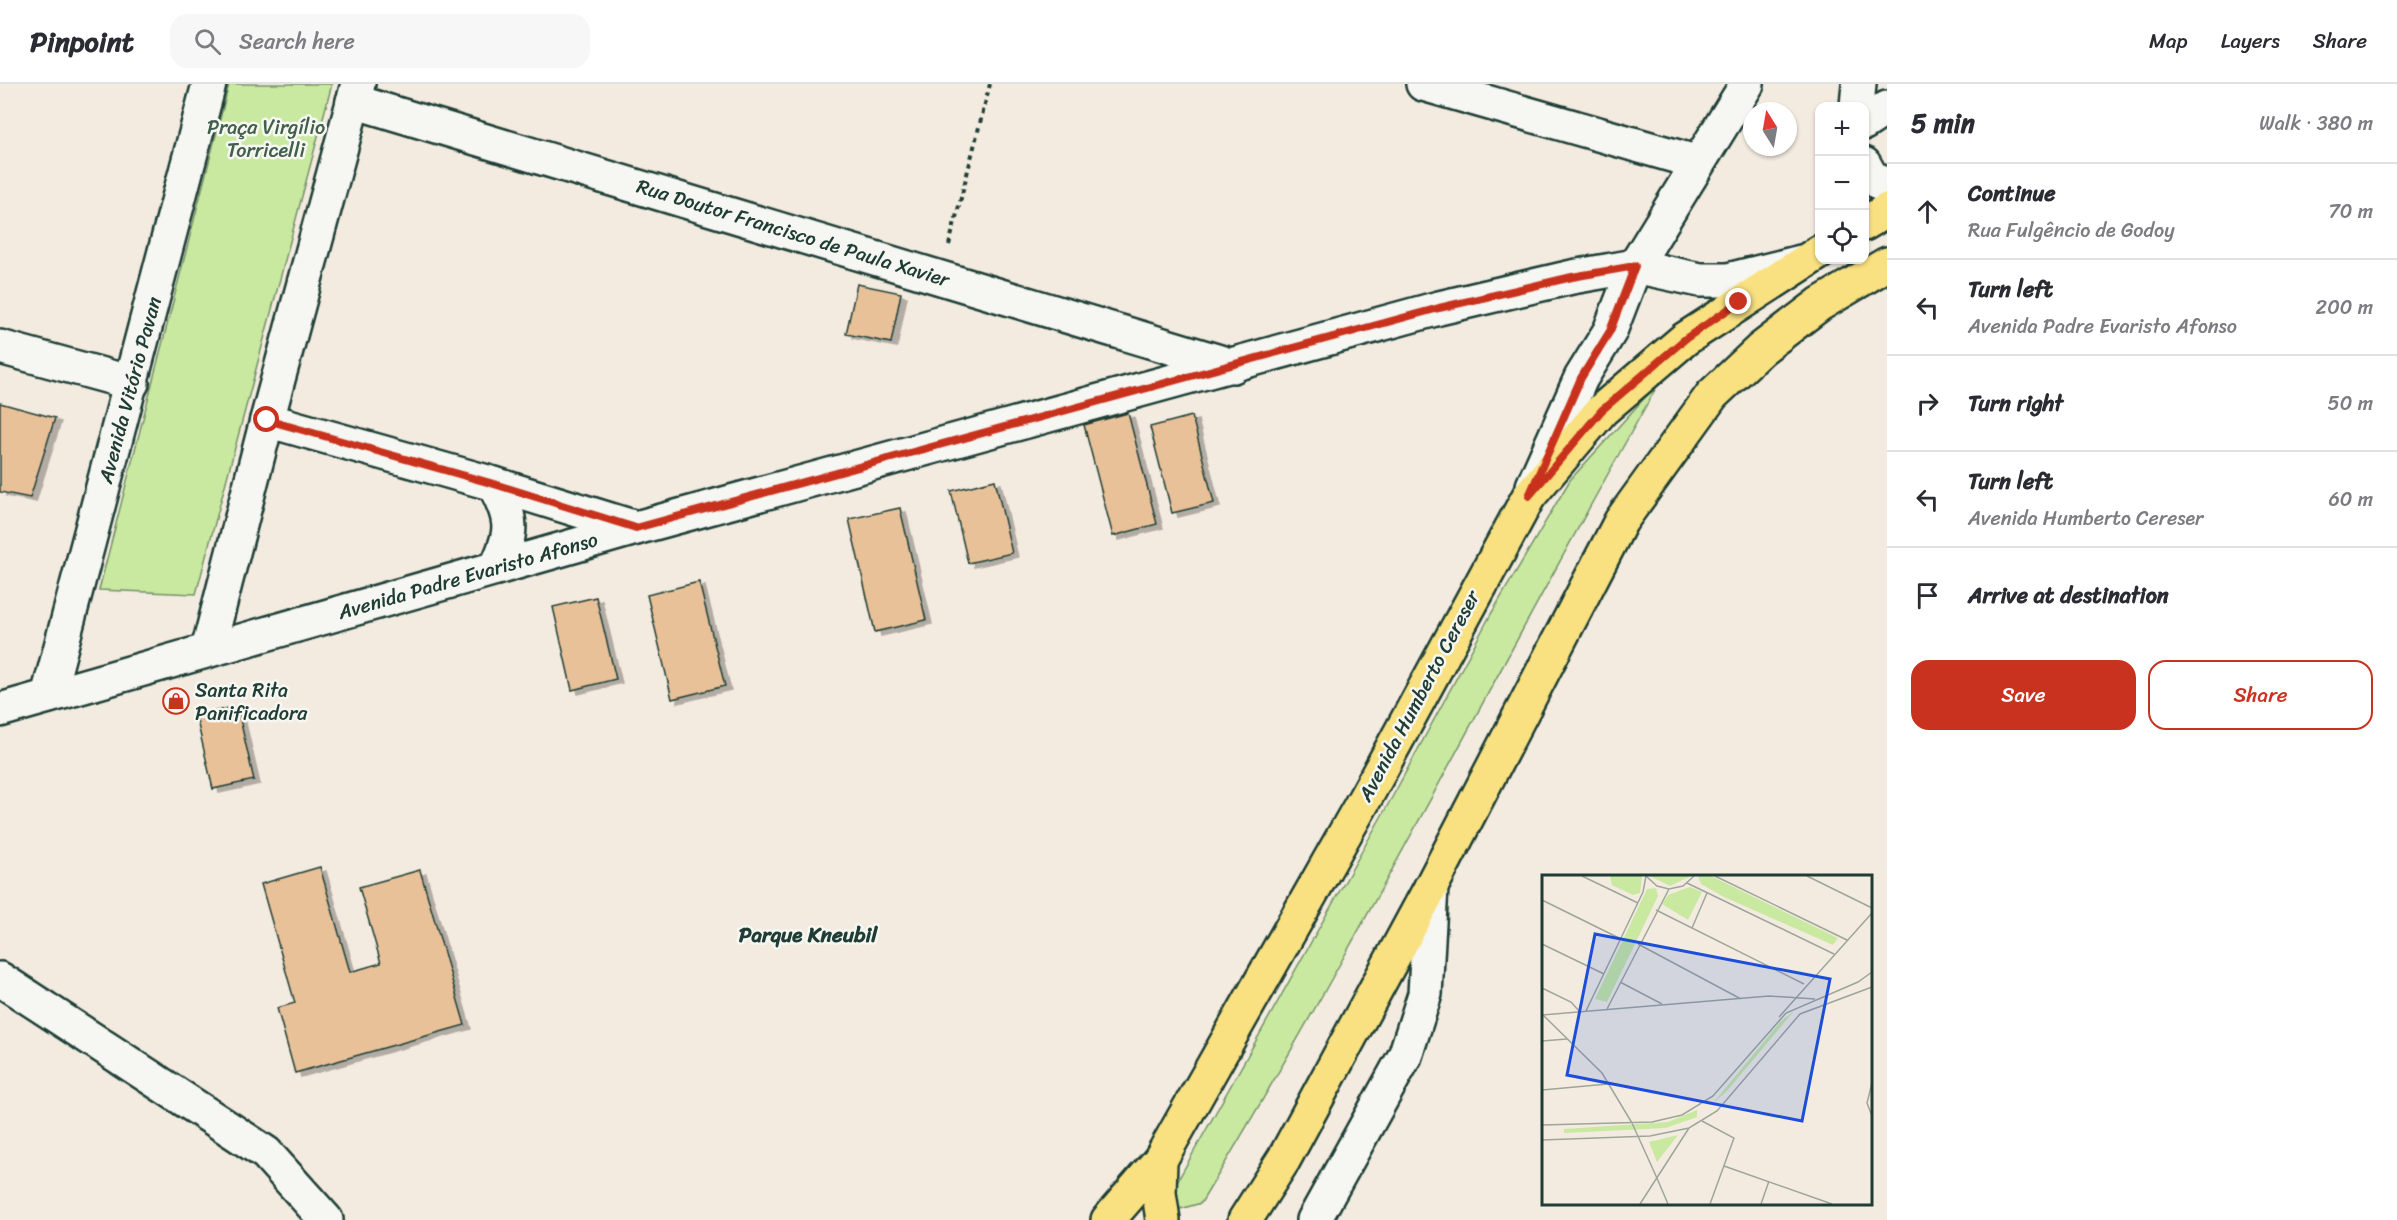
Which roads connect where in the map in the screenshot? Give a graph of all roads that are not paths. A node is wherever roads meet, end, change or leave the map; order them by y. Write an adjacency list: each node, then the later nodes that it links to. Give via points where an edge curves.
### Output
1 (209, 84): 19 (street, Avenida Vitório Pavan)
2 (1423, 84): 9 (street)
3 (1747, 84): 9 (street)
4 (1859, 84): 6 (street)
5 (355, 92): 18 (street, Rua Doutor Francisco de Paula Xavier, via 940,278); 20 (street)
6 (1857, 102)
7 (1887, 108): 8 (street)
8 (1869, 120)
9 (1696, 162): 16 (street)
10 (1869, 173): 11 (street)
11 (1887, 189)
12 (1887, 210): 13 (main road)
13 (1869, 221)
14 (1813, 256): 16 (street, via 1728,280 1701,280); 22 (main road, Avenida Humberto Cereser, via 1685,339 1602,410)
15 (1887, 264): 28 (main road, via 1820,304 1761,349 1712,394 1621,521)
16 (1635, 266): 18 (street, Avenida Padre Evaristo Afonso, via 1439,308); 22 (street, via 1610,331 1581,378)
17 (0, 347): 19 (street)
18 (1233, 366): 23 (street, Avenida Padre Evaristo Afonso)
19 (132, 383): 26 (street, Avenida Vitório Pavan)
20 (267, 420): 21 (street); 25 (street)
21 (494, 484): 23 (street); 24 (street, via 508,510 511,528)
22 (1529, 496): 30 (main road, Avenida Humberto Cereser, via 1369,791)
23 (636, 528): 24 (street, Avenida Padre Evaristo Afonso)
24 (496, 568): 25 (street, Avenida Padre Evaristo Afonso)
25 (208, 650): 26 (street, Avenida Padre Evaristo Afonso)
26 (48, 696): 27 (street, Avenida Padre Evaristo Afonso)
27 (1, 708)
28 (1431, 887): 34 (main road, via 1284,1159); 35 (street, via 1425,994 1405,1056)
29 (0, 979): 31 (street, via 266,1153)
30 (1160, 1160): 32 (main road, Avenida Humberto Cereser); 33 (main road)
31 (326, 1220)
32 (1108, 1220)
33 (1163, 1220)
34 (1245, 1220)
35 (1314, 1220)

